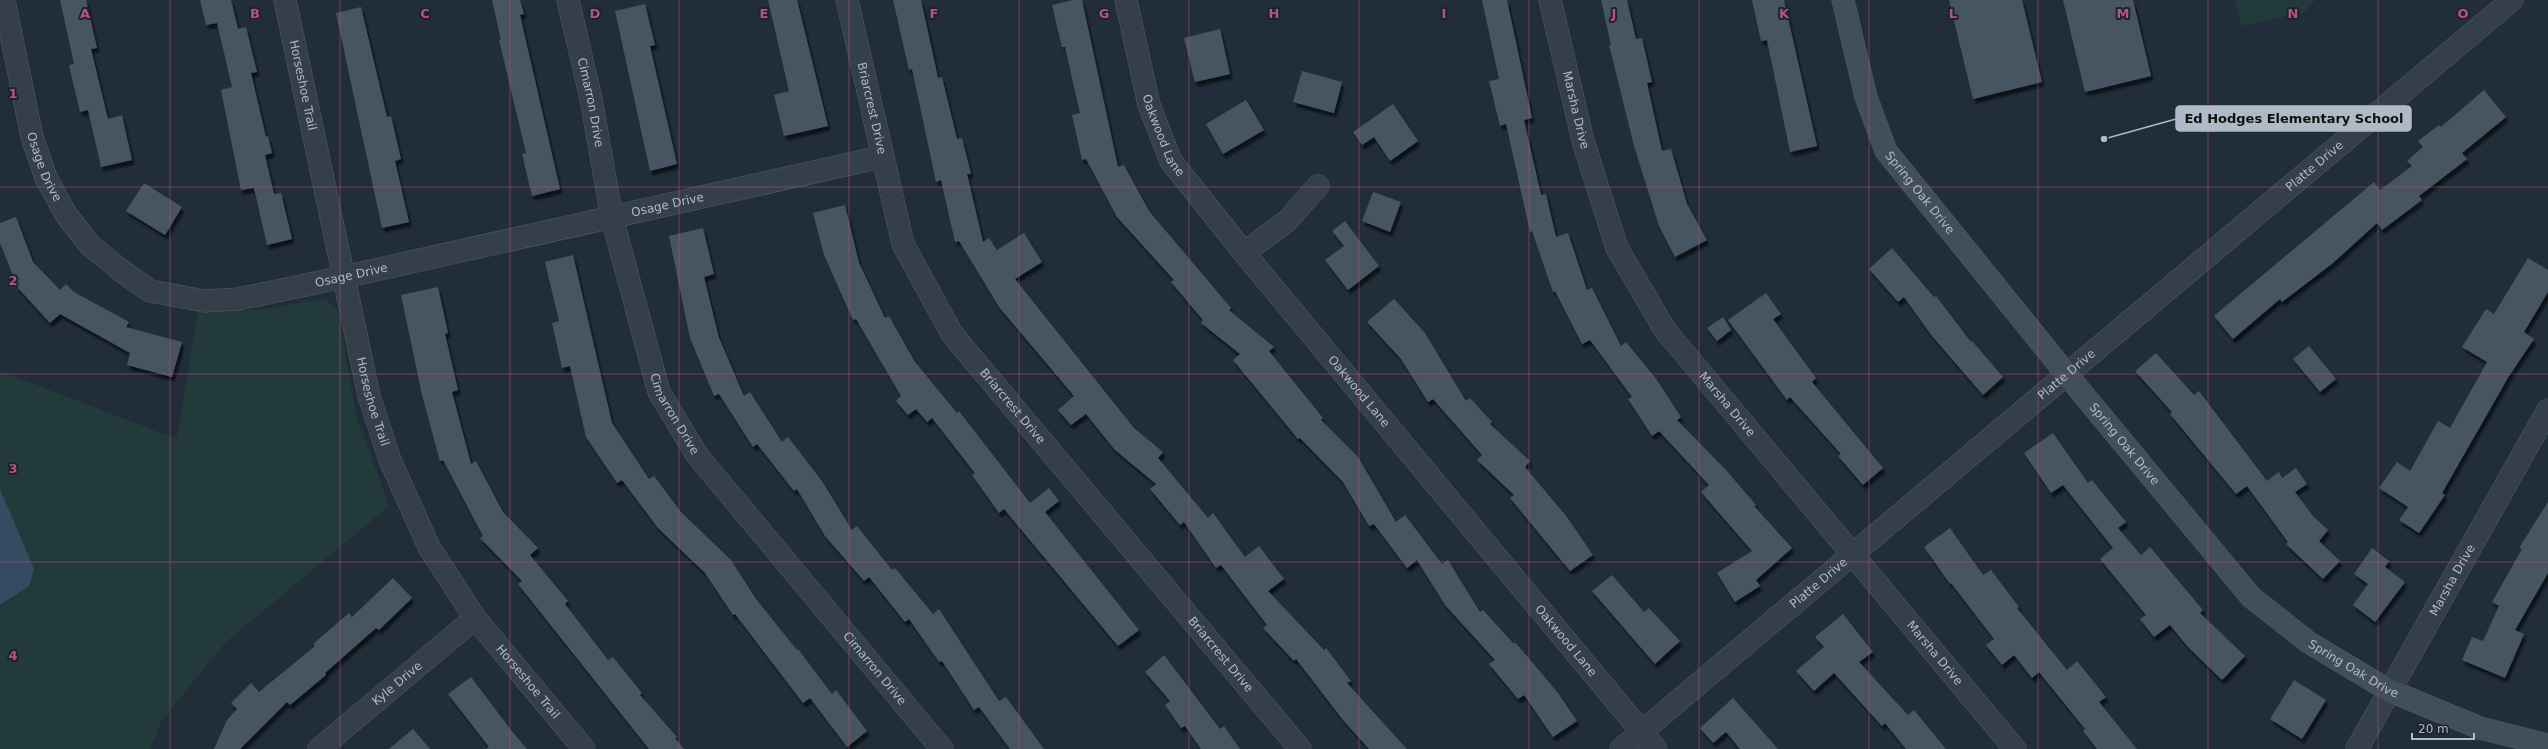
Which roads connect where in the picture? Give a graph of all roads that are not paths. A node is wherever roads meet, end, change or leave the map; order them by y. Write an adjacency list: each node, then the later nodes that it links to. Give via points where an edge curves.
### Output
1 (4, 0): 13 (street, Osage Drive, via 32,137 46,178 67,216 90,244 119,269 150,291 204,301 238,299)
2 (285, 0): 13 (street, Horseshoe Trail)
3 (568, 0): 11 (street, Cimarron Drive, via 591,99)
4 (847, 0): 9 (street, Briarcrest Drive)
5 (1126, 0): 12 (street, Oakwood Lane, via 1149,105 1171,161)
6 (1550, 0): 16 (street, Marsha Drive, via 1583,141 1618,248 1665,330)
7 (1843, 0): 14 (street, Spring Oak Drive, via 1866,97 1886,151)
8 (2512, 0): 14 (street, Platte Drive)
9 (882, 157): 11 (street, Osage Drive); 24 (street, Briarcrest Drive, via 903,244 952,334)
10 (1318, 186): 12 (street, via 1287,221)
11 (612, 218): 13 (street, Osage Drive); 23 (street, Cimarron Drive, via 659,392 697,455)
12 (1244, 253): 19 (street, Oakwood Lane)
13 (344, 277): 17 (street, Horseshoe Trail, via 369,396 390,460 429,547)
14 (2068, 376): 16 (street, Platte Drive); 18 (street, Spring Oak Drive, via 2251,597 2308,642)
15 (2548, 410): 18 (street, Marsha Drive)
16 (1854, 554): 19 (street, Platte Drive); 27 (street, Marsha Drive)
17 (475, 618): 21 (street, Kyle Drive); 22 (street, Horseshoe Trail)
18 (2388, 690): 20 (street, Spring Oak Drive, via 2480,728); 28 (street, Marsha Drive)
19 (1641, 732): 25 (street, Platte Drive); 26 (street, Oakwood Lane)
20 (2548, 745)
21 (319, 749)
22 (584, 749)
23 (942, 749)
24 (1300, 749)
25 (1621, 749)
26 (1656, 749)
27 (2015, 749)
28 (2357, 749)

